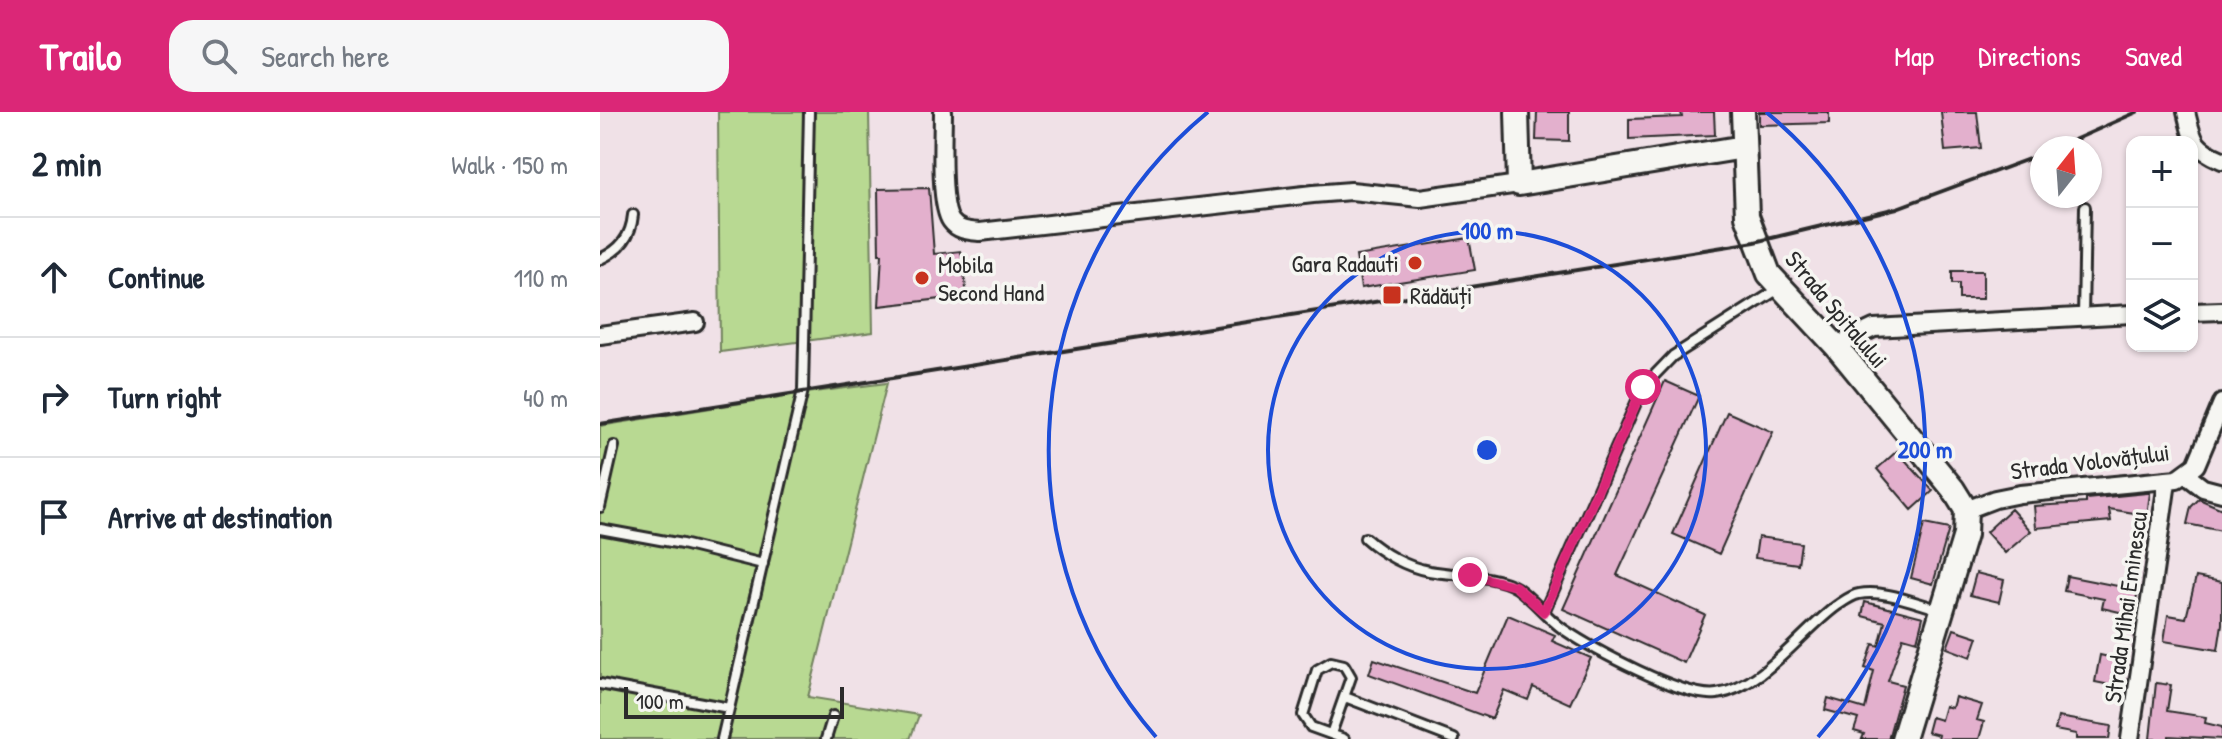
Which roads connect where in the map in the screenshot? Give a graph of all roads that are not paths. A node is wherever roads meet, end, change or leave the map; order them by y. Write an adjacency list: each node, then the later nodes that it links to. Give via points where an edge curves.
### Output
1 (809, 112): 29 (lane, via 803,390)
2 (943, 112): 8 (street, via 944,199 951,222 968,231 1351,191 1420,198)
3 (1517, 112): 8 (main road)
4 (1743, 112): 6 (main road, Strada Spitalului)
5 (2186, 112): 7 (street, via 2200,151)
6 (1744, 147): 8 (main road); 12 (main road, Strada Spitalului, via 1747,216 1763,262)
7 (2222, 160)
8 (1519, 184)
9 (2085, 208): 16 (lane)
10 (633, 215): 11 (lane, via 625,242)
11 (600, 259)
12 (1780, 287): 19 (main road, Strada Spitalului); 31 (lane, via 1673,356 1643,387)
13 (2222, 311): 14 (street)
14 (2198, 312)
15 (2126, 314): 16 (street)
16 (2083, 317): 19 (street, via 1874,328)
17 (695, 322): 18 (street)
18 (600, 335)
19 (1836, 346): 26 (main road, Strada Spitalului)
20 (2222, 403): 22 (street, Strada Volovățului, via 2201,457)
21 (614, 446): 25 (lane)
22 (2186, 475): 23 (street, Strada Volovățului); 24 (street, via 2203,488)
23 (2167, 482): 26 (street, Strada Volovățului, via 2020,494); 42 (street, Strada Mihai Eminescu)
24 (2222, 493)
25 (600, 507)
26 (1966, 510): 30 (main road, via 1965,535)
27 (600, 529): 29 (lane)
28 (1365, 538): 31 (lane, via 1380,551 1426,571 1515,586)
29 (763, 564): 34 (lane)
30 (1943, 610): 31 (lane, via 1858,594 1822,616 1753,678 1716,694 1650,677 1562,628); 41 (main road)
31 (1544, 612)
32 (600, 684): 34 (lane)
33 (1345, 697): 36 (lane); 36 (lane, via 1349,671 1339,662 1323,664 1303,715 1311,727); 40 (lane)
34 (729, 708): 37 (lane)
35 (833, 716): 38 (lane)
36 (1331, 734): 39 (lane)
37 (722, 739)
38 (826, 739)
39 (1344, 739)
40 (1454, 739)
41 (1903, 739)
42 (2130, 739)

